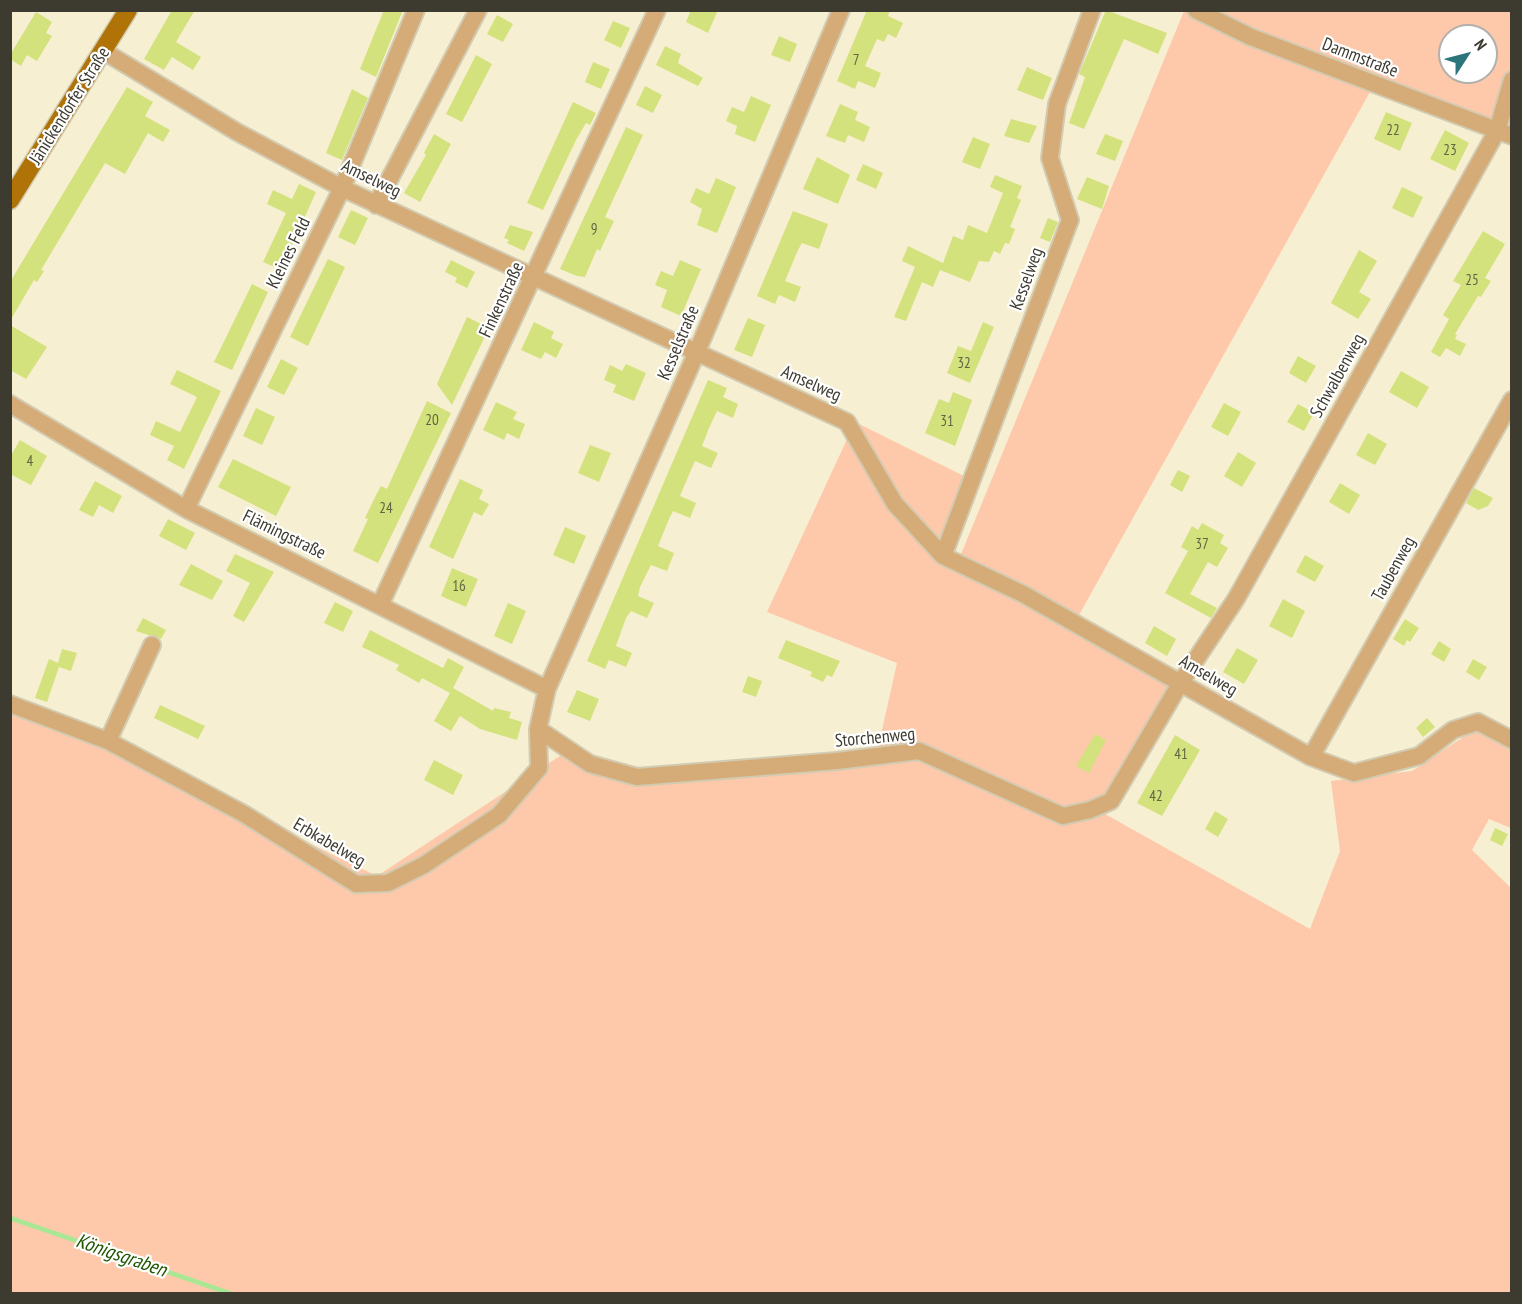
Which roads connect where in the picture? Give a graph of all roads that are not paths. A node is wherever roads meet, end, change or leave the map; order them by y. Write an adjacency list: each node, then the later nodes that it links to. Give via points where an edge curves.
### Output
1 (128, 10): 8 (main road, Jänickendorfer Straße)
2 (416, 10): 11 (street, Kleines Feld)
3 (478, 10): 13 (street)
4 (657, 10): 14 (street, Finkenstraße)
5 (841, 10): 15 (street, Kesselstraße)
6 (1092, 10): 19 (street, Kesselweg, via 1057,104 1050,158 1070,220)
7 (1196, 10): 10 (street, Dammstraße, via 1251,38)
8 (105, 52): 11 (street, Amselweg, via 237,132); 12 (main road, Jänickendorfer Straße)
9 (1512, 80): 10 (street, Schwalbenweg)
10 (1504, 134): 22 (street, Schwalbenweg, via 1236,599)
11 (342, 188): 13 (street, Amselweg); 18 (street, Kleines Feld)
12 (10, 200)
13 (376, 205): 14 (street, Amselweg)
14 (534, 277): 15 (street, Amselweg); 20 (street, Finkenstraße)
15 (696, 354): 19 (street, Amselweg, via 847,422 896,504); 23 (street, Kesselstraße)
16 (1512, 400): 28 (street, Taubenweg)
17 (10, 404): 18 (street, Flämingstraße)
18 (186, 509): 20 (street, Flämingstraße)
19 (943, 556): 22 (street, Amselweg, via 1023,594)
20 (381, 605): 23 (street, Flämingstraße)
21 (152, 645): 27 (street)
22 (1180, 682): 25 (street, Storchenweg, via 1111,801 1063,816 920,751 637,777 591,764); 28 (street, Amselweg)
23 (547, 689): 25 (street, Erbkabelweg)
24 (10, 704): 27 (street, Erbkabelweg)
25 (538, 729): 27 (street, Erbkabelweg, via 539,768 499,815 424,865 388,883 356,884 244,814)
26 (1512, 740): 28 (street, Amselweg, via 1478,722 1453,730 1419,756 1354,773)
27 (108, 741)
28 (1311, 758)

